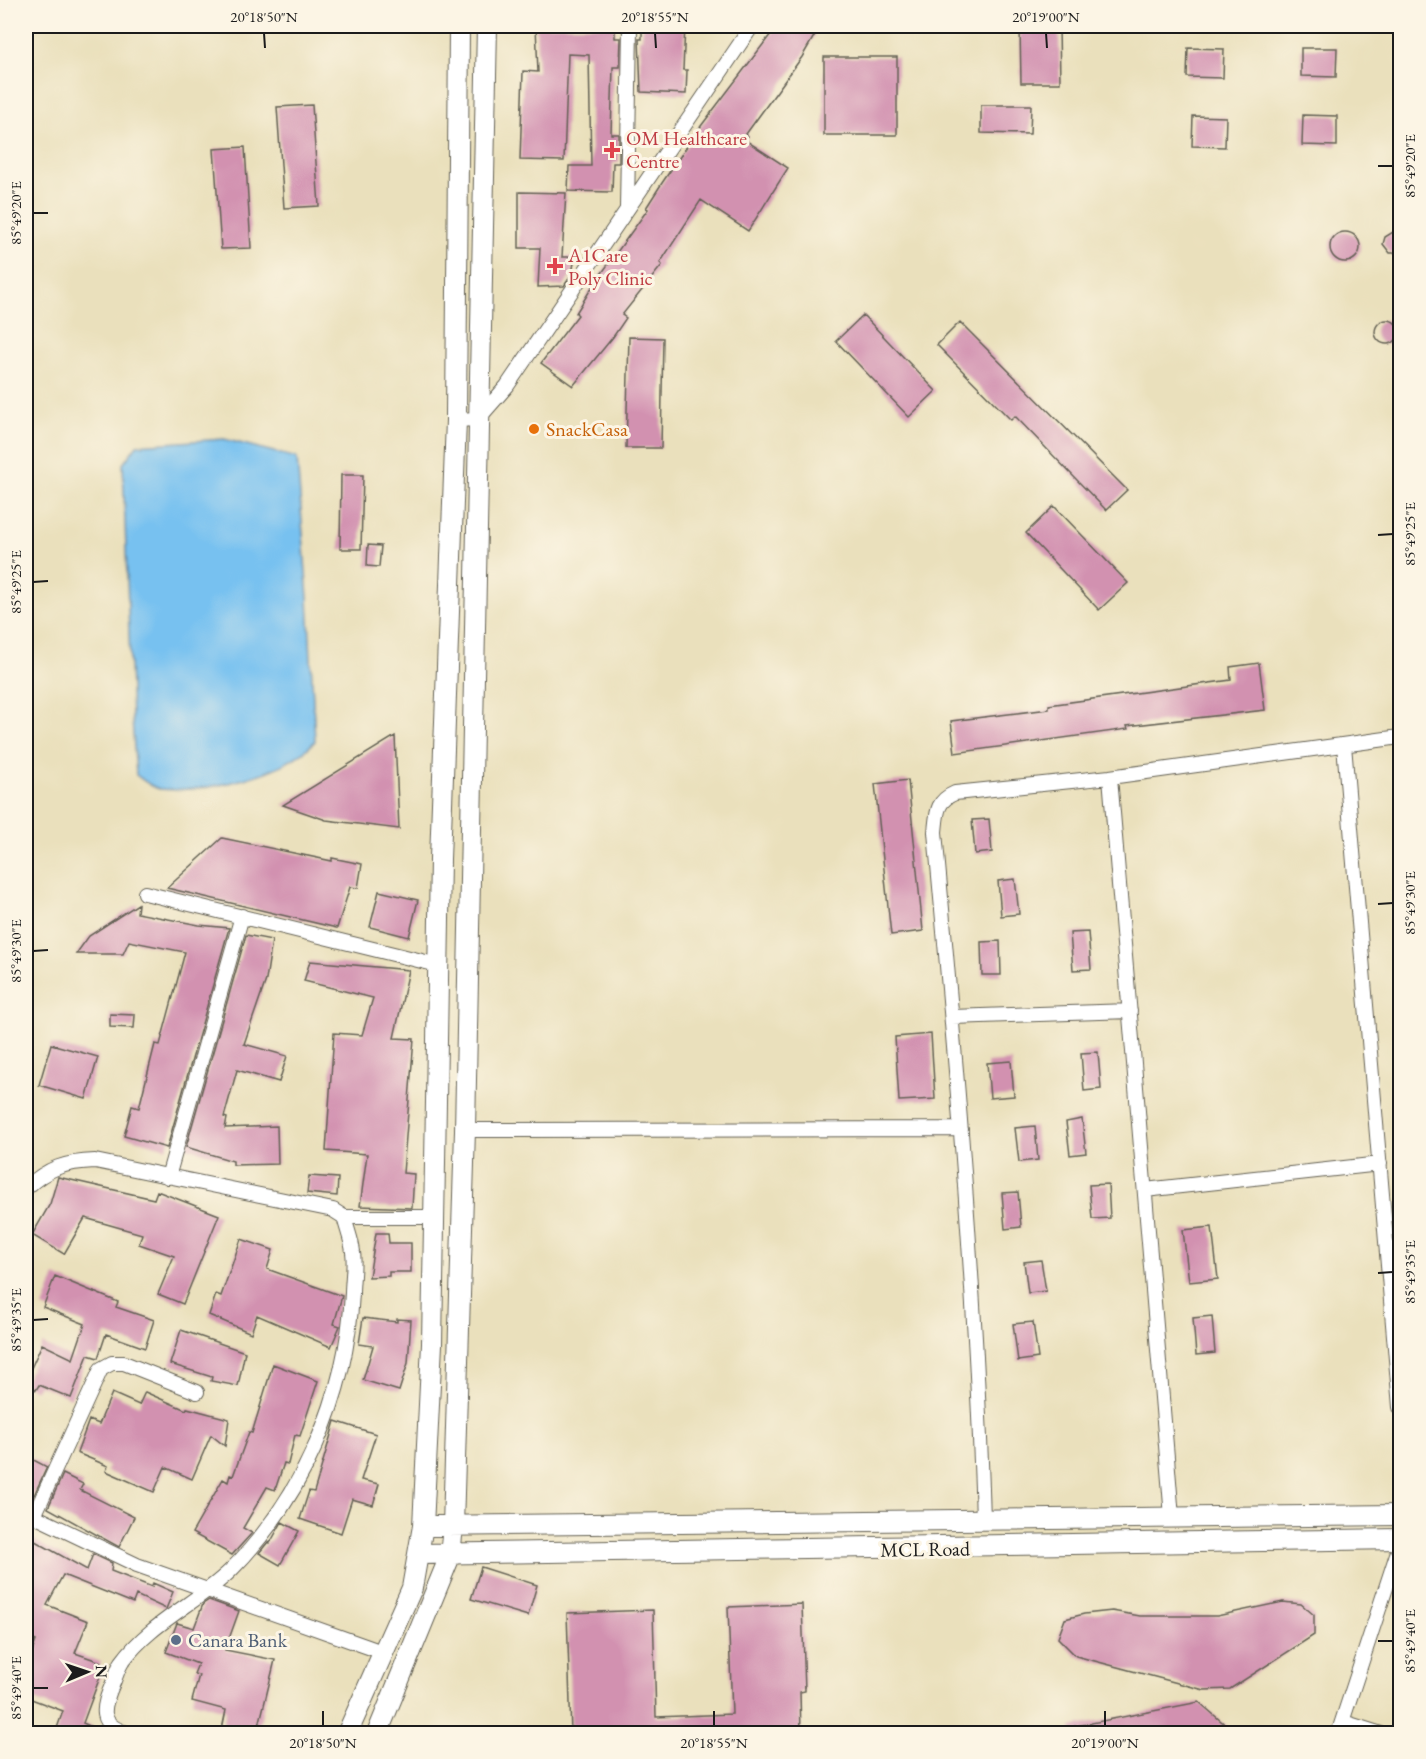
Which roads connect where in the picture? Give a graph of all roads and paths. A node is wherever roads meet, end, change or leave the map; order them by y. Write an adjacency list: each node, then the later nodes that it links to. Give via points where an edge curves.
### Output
1 (459, 26): 7 (main road)
2 (487, 26): 6 (main road)
3 (630, 26): 5 (street)
4 (751, 26): 5 (street)
5 (627, 210): 6 (street, via 551,324)
6 (478, 419): 7 (street); 17 (main road)
7 (456, 420): 13 (main road)
8 (1401, 738): 9 (street)
9 (1344, 745): 10 (street); 18 (street)
10 (1110, 777): 14 (street); 15 (street, via 955,793 937,806 935,832)
11 (145, 893): 12 (street)
12 (242, 916): 13 (street); 19 (street)
13 (438, 965): 23 (main road)
14 (1130, 1011): 15 (street); 21 (street)
15 (952, 1017): 16 (street)
16 (961, 1129): 17 (street); 29 (street, via 979,1380)
17 (465, 1130): 31 (main road)
18 (1380, 1164): 21 (street); 25 (street)
19 (168, 1177): 20 (street, via 95,1161 69,1162 40,1175); 22 (street, via 333,1210)
20 (26, 1188)
21 (1145, 1190): 28 (street)
22 (344, 1217): 23 (street); 36 (street, via 354,1254 350,1321 338,1384 323,1431 259,1541)
23 (433, 1217): 30 (main road, via 432,1344)
24 (197, 1392): 26 (street, via 124,1363 112,1363 101,1369)
25 (1401, 1407)
26 (30, 1514): 36 (street, via 136,1565)
27 (1401, 1515): 28 (main road, MCL Road)
28 (1172, 1517): 29 (main road, MCL Road)
29 (983, 1519): 31 (main road, MCL Road)
30 (423, 1526): 31 (main road, MCL Road); 34 (main road)
31 (453, 1526): 35 (main road)
32 (1401, 1539): 35 (main road, MCL Road)
33 (1401, 1545): 38 (street)
34 (419, 1554): 35 (main road, MCL Road); 37 (main road, via 412,1588)
35 (450, 1556): 41 (main road)
36 (207, 1588): 37 (street); 39 (street, via 121,1662 104,1703 104,1713 109,1723)
37 (385, 1653): 40 (main road)
38 (1341, 1728): 42 (street)
39 (131, 1734)
40 (347, 1734)
41 (377, 1734)
42 (1382, 1734)

